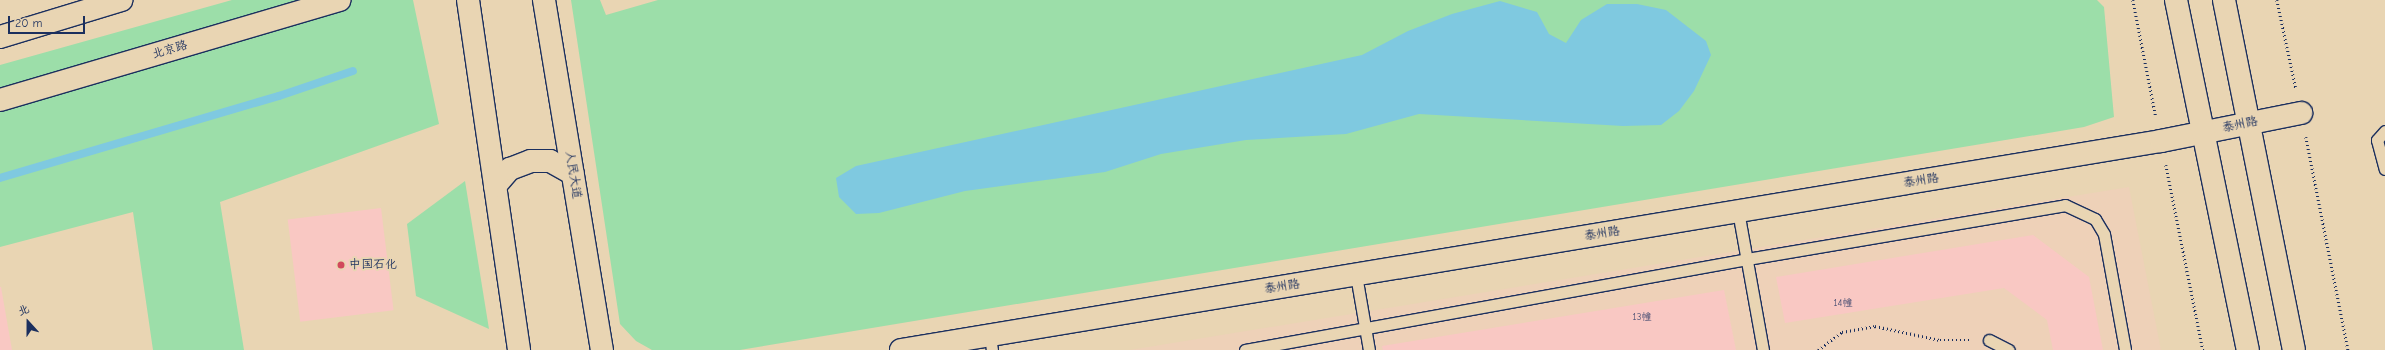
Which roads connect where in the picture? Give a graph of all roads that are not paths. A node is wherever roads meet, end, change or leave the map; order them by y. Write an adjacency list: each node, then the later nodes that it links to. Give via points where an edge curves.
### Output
1 (122, 0): 7 (main road)
2 (340, 0): 8 (main road, 北京路)
3 (468, 0): 15 (main road)
4 (544, 0): 14 (main road, 人民大道)
5 (2225, 2): 10 (main road)
6 (2177, 4): 12 (main road)
7 (0, 37)
8 (0, 100)
9 (2301, 113): 10 (main road, 泰州路)
10 (2248, 122): 12 (main road, 泰州路); 31 (main road)
11 (2385, 131): 13 (lane, via 2377,140)
12 (2204, 133): 16 (main road, 泰州路); 30 (main road)
13 (2385, 169)
14 (573, 174): 15 (main road, via 550,161 531,161 510,169); 23 (main road, 人民大道)
15 (495, 186): 22 (main road)
16 (1738, 211): 17 (lane); 18 (main road, 泰州路)
17 (1747, 259): 19 (lane); 27 (lane); 29 (lane, via 2065,206 2095,219 2104,234)
18 (1356, 275): 19 (lane); 21 (main road, 泰州路)
19 (1365, 328): 25 (lane); 26 (lane)
20 (1989, 340): 28 (lane)
21 (991, 343): 24 (main road, 泰州路)
22 (519, 350)
23 (602, 350)
24 (901, 350)
25 (1245, 350)
26 (1369, 350)
27 (1763, 350)
28 (2009, 350)
29 (2126, 350)
30 (2248, 350)
31 (2294, 350)

